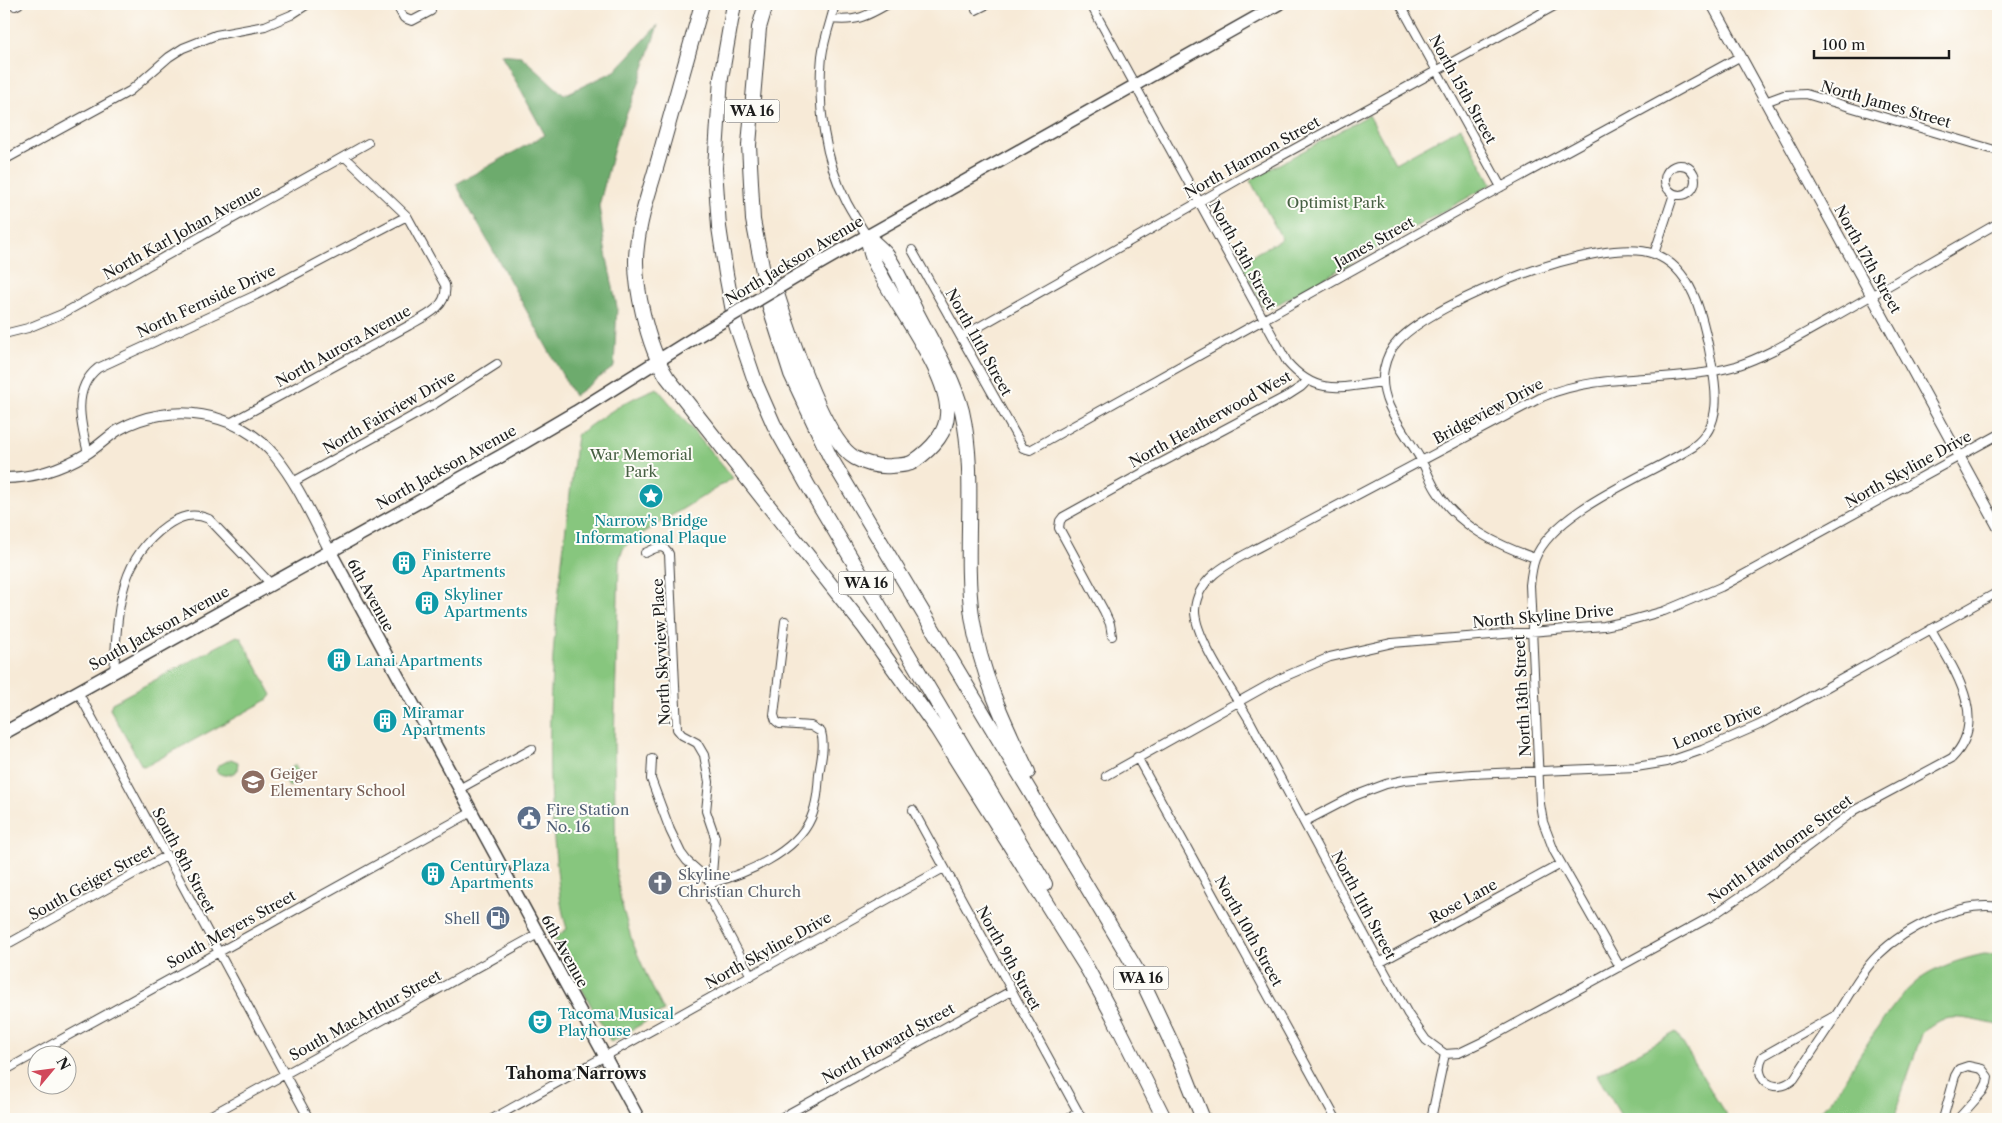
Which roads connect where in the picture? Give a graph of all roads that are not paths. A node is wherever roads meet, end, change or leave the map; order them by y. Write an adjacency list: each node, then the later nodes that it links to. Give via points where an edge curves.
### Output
1 (396, 4): 14 (street, via 404,18 412,21)
2 (702, 4): 38 (highway, via 636,246 636,273 643,310)
3 (734, 4): 99 (highway, WA 16, via 721,78 715,168 719,227 735,322 756,384 774,425 807,484 1114,1005)
4 (766, 4): 29 (highway, WA 16, via 759,28 749,145)
5 (835, 4): 16 (street)
6 (888, 4): 16 (street, via 866,17 848,21)
7 (988, 4): 15 (street)
8 (1278, 4): 19 (main road, North Jackson Avenue)
9 (1400, 4): 18 (street, North 15th Street)
10 (1558, 4): 18 (street, North Harmon Street)
11 (1712, 4): 17 (street, North 17th Street)
12 (302, 5): 24 (street, via 279,21 216,35 183,48 126,94)
13 (1091, 5): 19 (street, North 13th Street)
14 (431, 10)
15 (976, 10)
16 (831, 19): 31 (street, via 820,89 825,138 846,203)
17 (1741, 56): 20 (street, North 17th Street); 25 (street, James Street)
18 (1437, 71): 25 (street, North 15th Street); 27 (street, North Harmon Street)
19 (1134, 85): 27 (street, North 13th Street); 31 (main road, North Jackson Avenue)
20 (1766, 102): 22 (street, North James Street, via 1784,95 1806,94); 34 (street, North 17th Street)
21 (368, 142): 23 (street, North Karl Johan Avenue)
22 (1998, 151)
23 (345, 157): 28 (street); 36 (street, North Karl Johan Avenue, via 62,314)
24 (4, 160)
25 (1501, 187): 35 (street, James Street)
26 (1674, 194): 26 (street, via 1683,195 1693,187 1694,175 1685,166 1676,165 1666,173 1665,185); 33 (street)
27 (1199, 203): 35 (street, North 13th Street); 37 (street, North Harmon Street)
28 (407, 216): 43 (street, North Aurora Avenue, via 442,278 446,292 444,299 433,311 400,331); 46 (street, North Fernside Drive, via 256,295 98,368 86,381 81,398 80,422)
29 (753, 220): 31 (highway, via 798,360 842,446 854,458 879,467 908,465 926,453 940,437 947,415 945,395 936,372 873,258); 74 (highway, WA 16, via 770,308 791,374 830,456)
30 (1998, 223): 34 (street, Bridgeview Drive)
31 (866, 236): 38 (main road, North Jackson Avenue, bridge); 74 (highway, via 886,255 954,386 966,436 968,580 980,654 1001,715)
32 (912, 250): 37 (street, North 11th Street)
33 (1654, 254): 40 (street, via 1672,266 1691,288 1704,324); 42 (street, via 1616,252 1566,261 1523,273 1487,288 1404,335 1388,354)
34 (1871, 296): 40 (street, Bridgeview Drive, via 1772,351); 47 (street, North 17th Street)
35 (1263, 320): 41 (street, North 13th Street, via 1287,362); 45 (street, James Street, via 1035,448 1028,451)
36 (4, 334)
37 (961, 337): 45 (street, North 11th Street)
38 (658, 362): 52 (main road, North Jackson Avenue, via 501,456); 99 (highway, via 864,627 937,729 1088,970)
39 (497, 364): 50 (street, North Fairview Drive, via 432,405)
40 (1713, 371): 48 (street, Bridgeview Drive, via 1558,391 1517,409); 54 (street, via 1716,412 1711,428 1702,440 1687,452 1564,520)
41 (1307, 381): 42 (street, North Heatherwood West, via 1326,387); 60 (street, North Heatherwood West, via 1286,396 1063,517 1059,528 1104,611)
42 (1382, 382): 48 (street, via 1389,407)
43 (230, 423): 46 (street, 6th Avenue, via 194,414 164,414 129,425); 50 (street, 6th Avenue, via 262,442)
44 (1998, 435): 47 (street, North Skyline Drive)
45 (1023, 448)
46 (88, 453): 49 (street, 6th Avenue, via 48,472)
47 (1960, 456): 51 (street, North 17th Street); 59 (street, North Skyline Drive, via 1721,587 1685,603 1620,623)
48 (1422, 462): 54 (street, via 1436,490 1460,519 1491,540); 63 (street, Bridgeview Drive, via 1236,559 1203,585 1195,610 1199,631)
49 (4, 478)
50 (293, 482): 52 (street, 6th Avenue)
51 (1998, 527)
52 (330, 551): 55 (main road, South Jackson Avenue); 70 (main road, 6th Avenue)
53 (645, 553): 78 (street, North Skyview Place, via 662,547 669,554 677,730 699,745 707,765 706,808 715,837)
54 (1535, 558): 59 (street, North 13th Street, via 1530,585)
55 (271, 584): 61 (main road, South Jackson Avenue); 61 (street, via 209,519 188,515 172,522 142,550 125,581 118,612)
56 (1998, 592): 58 (street, Lenore Drive)
57 (786, 622): 78 (street, via 774,715 776,721 785,726 811,726 821,732 814,812 806,828 785,849 732,878)
58 (1931, 629): 68 (street, Lenore Drive, via 1759,725 1702,750 1666,762 1636,767); 84 (street, North Hawthorne Street, via 1960,681 1969,710 1969,727 1958,752 1944,763 1855,810 1768,878 1712,916)
59 (1532, 632): 63 (street, North Skyline Drive, via 1436,638 1363,648 1297,670); 68 (street, North 13th Street)
60 (1112, 636)
61 (114, 672): 62 (main road, South Jackson Avenue)
62 (78, 692): 64 (main road, South Jackson Avenue); 75 (street, South 8th Street)
63 (1238, 700): 66 (street, North Skyline Drive); 73 (street, North 11th Street)
64 (4, 733)
65 (532, 749): 70 (street)
66 (1137, 757): 69 (street, North Skyline Drive); 101 (street, North 10th Street)
67 (652, 759): 78 (street, via 651,779 680,853)
68 (1540, 772): 73 (street, Lenore Drive, via 1404,780 1354,796); 76 (street, North 13th Street, via 1543,822)
69 (1106, 776)
70 (459, 789): 72 (main road, 6th Avenue)
71 (913, 810): 77 (street, North 9th Street)
72 (472, 812): 80 (main road, 6th Avenue); 82 (street, South Meyers Street)
73 (1304, 822): 83 (street, North 11th Street)
74 (1063, 845): 100 (highway, WA 16, via 1139,974)
75 (166, 856): 81 (street, South Geiger Street); 82 (street, South 8th Street)
76 (1561, 864): 83 (street, Rose Lane); 84 (street, North 13th Street)
77 (944, 868): 85 (street, North Skyline Drive); 86 (street, North 9th Street)
78 (712, 883): 85 (street, North Skyview Place, via 710,899)
79 (1998, 907): 87 (street, via 1986,905 1954,910 1897,940 1869,965)
80 (538, 934): 89 (main road, 6th Avenue); 91 (street, South MacArthur Street)
81 (4, 946)
82 (218, 952): 90 (street, South Meyers Street); 91 (street, South 8th Street)
83 (1379, 963): 88 (street, North 11th Street, via 1417,1029)
84 (1620, 967): 88 (street, North Hawthorne Street, via 1482,1042 1459,1053)
85 (750, 976): 89 (street, North Skyline Drive)
86 (1011, 991): 92 (street, North 9th Street); 97 (street, North Howard Street)
87 (1836, 1015): 87 (street, via 1763,1056 1761,1076 1771,1087 1787,1085 1794,1079)
88 (1445, 1054): 102 (street)
89 (605, 1056): 95 (street, North Skyline Drive); 96 (main road, 6th Avenue)
90 (4, 1071)
91 (285, 1074): 93 (street, South MacArthur Street); 94 (street, South 8th Street)
92 (1080, 1116): 98 (street)
93 (204, 1119)
94 (309, 1119)
95 (492, 1119)
96 (639, 1119)
97 (779, 1119)
98 (1067, 1119)
99 (1164, 1119)
100 (1204, 1119)
101 (1336, 1119)
102 (1431, 1119)
103 (1943, 1119): 104 (street, via 1959,1069 1968,1066 1982,1069 1988,1077 1986,1086)
104 (1958, 1119)

